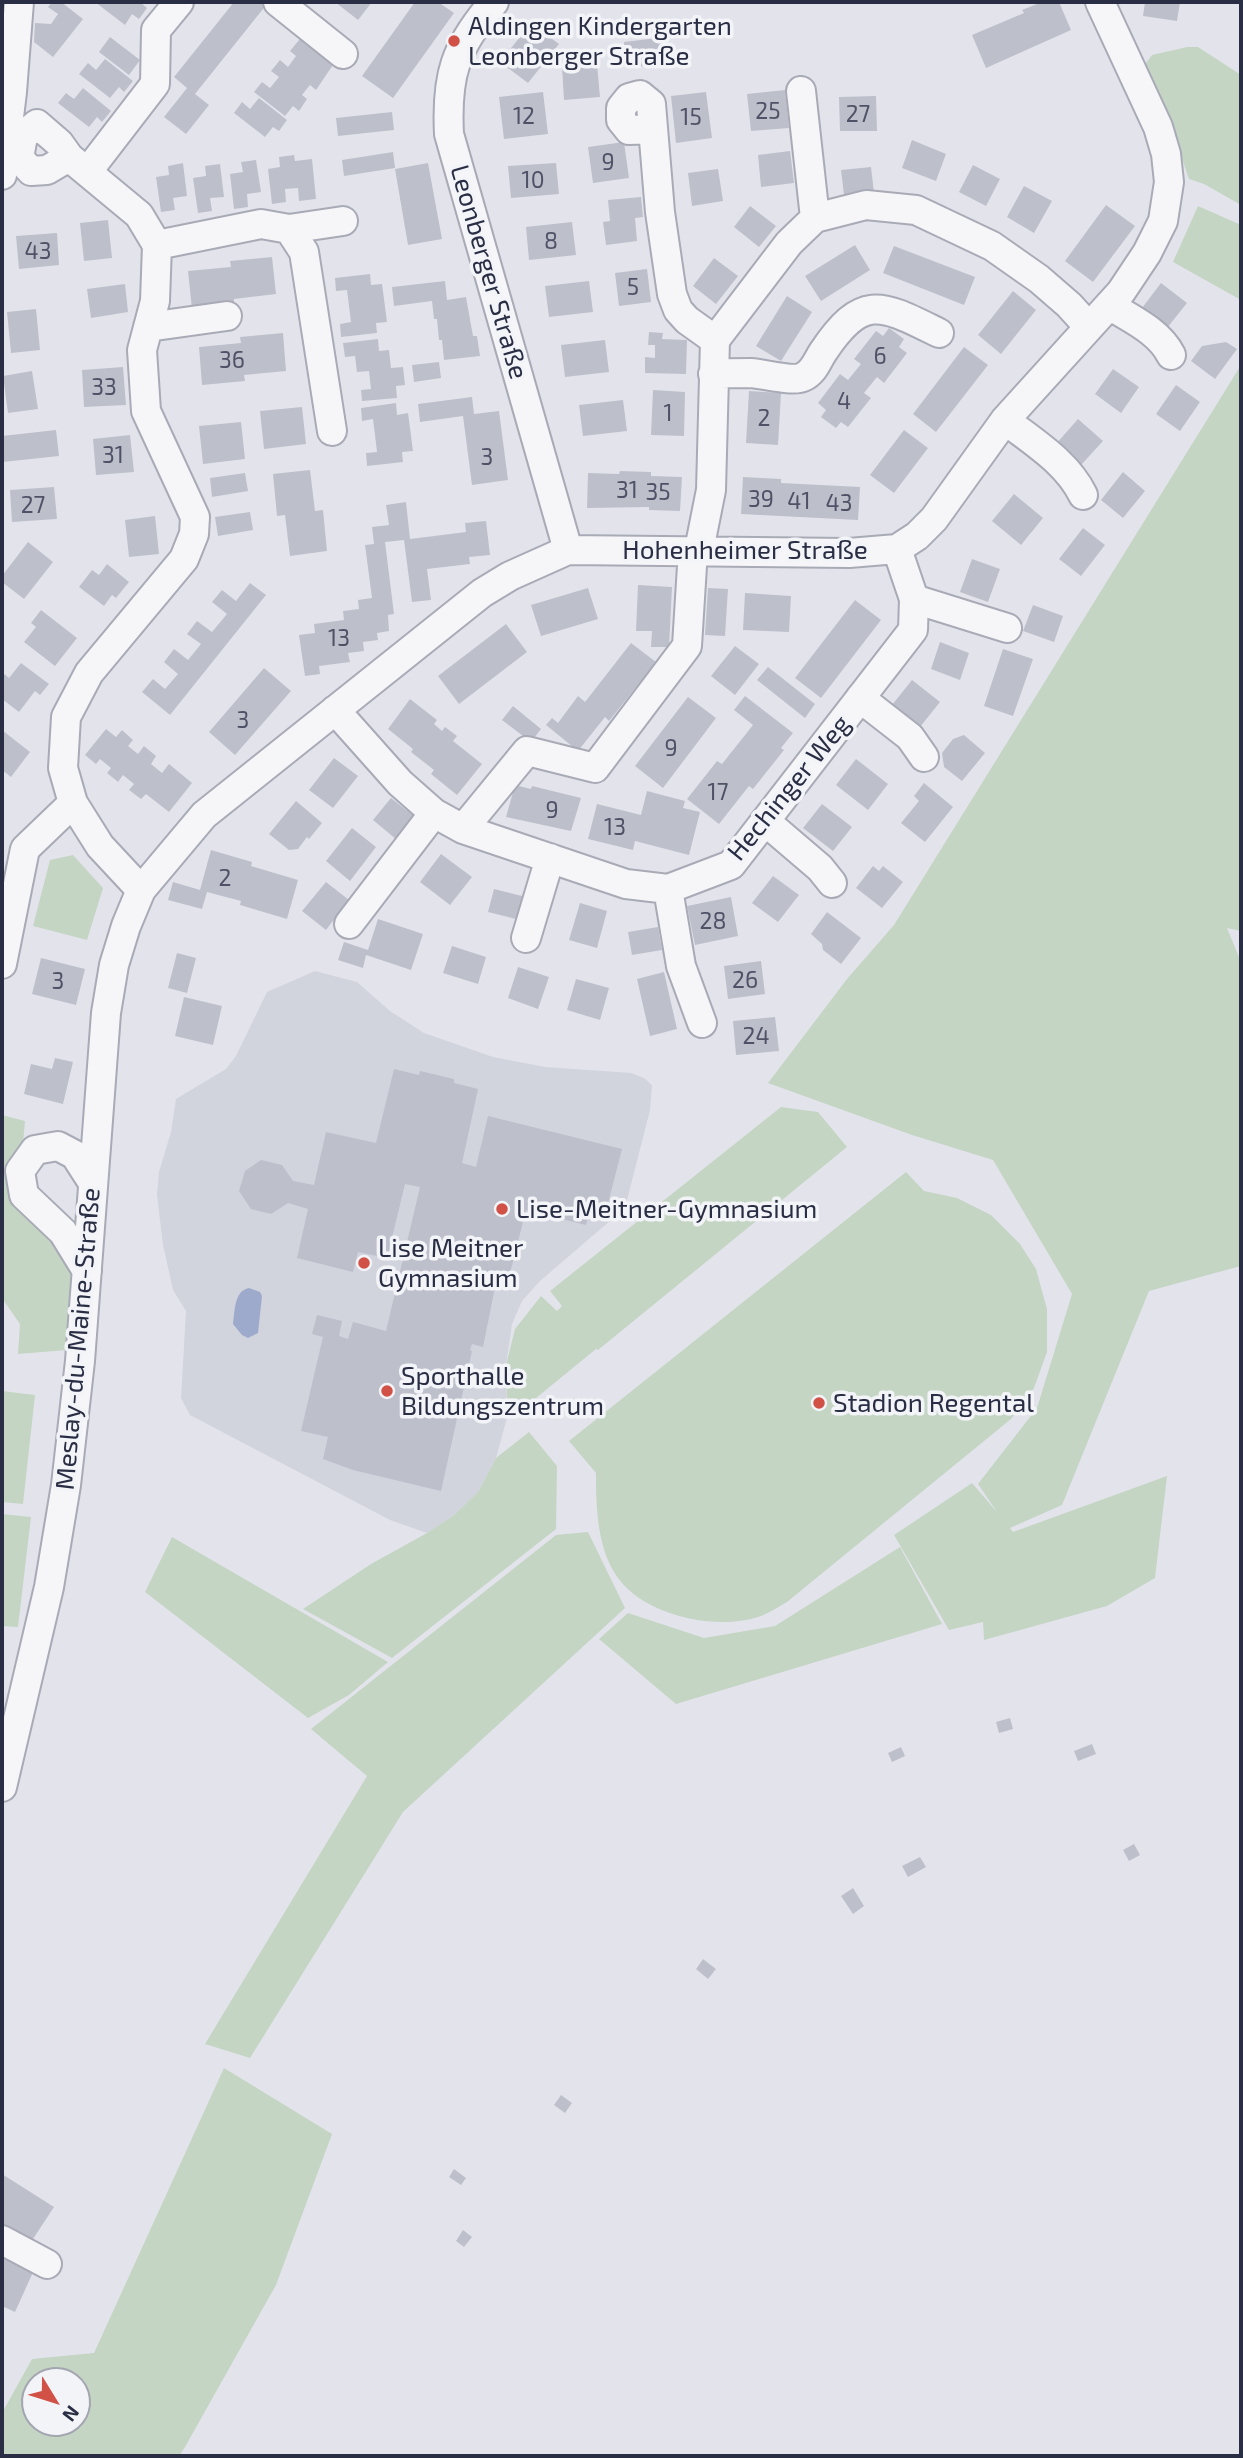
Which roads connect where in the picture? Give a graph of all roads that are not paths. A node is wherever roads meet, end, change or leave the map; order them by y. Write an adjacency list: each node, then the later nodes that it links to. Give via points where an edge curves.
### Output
1 (19, 2): 9 (street)
2 (179, 2): 13 (street, via 156,30 155,84 79,164 139,215)
3 (278, 2): 6 (street)
4 (494, 2): 26 (street, Leonberger Straße, via 465,38 456,62 449,86 449,134)
5 (1100, 2): 14 (street, Hohenheimer Straße, via 1158,127 1169,182 1156,238)
6 (343, 54)
7 (800, 92): 10 (street)
8 (653, 129): 19 (street, via 672,293 687,320)
9 (2, 174)
10 (815, 218): 17 (street, via 866,205 916,209 1008,255); 19 (street, via 789,243)
11 (343, 221): 12 (street)
12 (289, 229): 13 (street, via 261,224); 23 (street, via 304,252)
13 (157, 245): 16 (street, via 155,302)
14 (1109, 305): 17 (street, Hohenheimer Straße); 20 (street, via 1157,336)
15 (227, 316): 16 (street)
16 (148, 327): 33 (street, via 142,350 146,411 195,517 194,534 184,559 89,673 66,717 63,768)
17 (1089, 327): 22 (street, Hohenheimer Straße)
18 (939, 333): 21 (street, via 900,313 874,308 844,325 812,372 800,379)
19 (715, 340): 21 (street)
20 (1171, 355)
21 (713, 373): 27 (street, via 711,490)
22 (1005, 420): 24 (street, via 1063,467); 25 (street, Hohenheimer Straße, via 934,519)
23 (332, 431)
24 (1083, 495)
25 (897, 549): 27 (street, Hohenheimer Straße, via 849,553); 28 (street, Hechinger Weg)
26 (568, 550): 27 (street, Hohenheimer Straße); 31 (street, Hohenheimer Straße, via 482,593)
27 (696, 550): 36 (street, via 687,646 595,768 527,751)
28 (914, 599): 29 (street); 30 (street, Hechinger Weg, via 913,631)
29 (1007, 628)
30 (860, 698): 32 (street, via 910,737); 35 (street, Hechinger Weg)
31 (335, 710): 34 (street, Hechinger Weg, via 400,783); 40 (street, Hohenheimer Straße, via 204,816)
32 (923, 757)
33 (73, 803): 40 (street, via 100,846); 43 (street, via 25,849)
34 (434, 813): 36 (street, Hechinger Weg); 41 (street)
35 (765, 821): 38 (street); 39 (street, Hechinger Weg, via 731,865)
36 (463, 829): 37 (street, Hechinger Weg)
37 (550, 858): 39 (street, Hechinger Weg, via 626,884); 42 (street)
38 (832, 883)
39 (668, 889): 44 (street, via 681,966)
40 (141, 890): 45 (street, Meslay-du-Maine-Straße, via 111,980)
41 (349, 925)
42 (526, 938)
43 (2, 964)
44 (702, 1023)
45 (93, 1183): 46 (street, Meslay-du-Maine-Straße); 46 (street, via 75,1155 58,1146 35,1150 20,1171 24,1195 62,1232)
46 (87, 1271): 47 (street, Meslay-du-Maine-Straße, via 64,1498)
47 (2, 1787)
48 (2, 2240): 49 (street)
49 (47, 2264)

